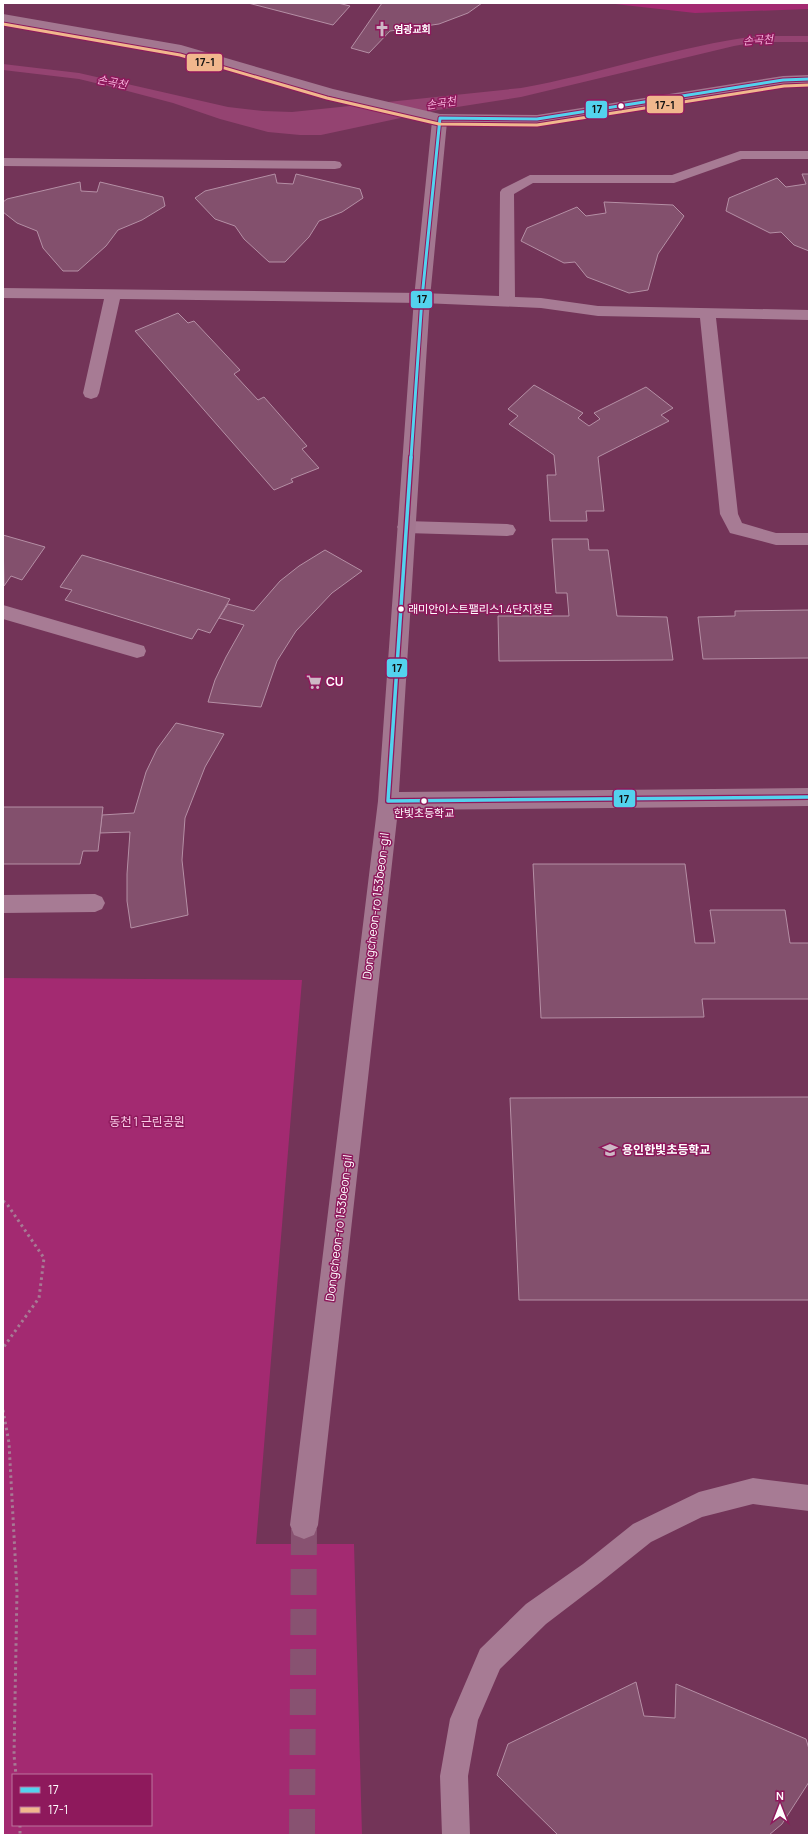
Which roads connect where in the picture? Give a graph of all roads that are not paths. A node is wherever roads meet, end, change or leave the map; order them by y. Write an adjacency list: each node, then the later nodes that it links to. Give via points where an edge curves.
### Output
1 (3, 18): 3 (street, via 181,49 329,92)
2 (809, 78): 3 (street, via 537,119)
3 (440, 118): 9 (street, Dongcheon-ro 153beon-gil)
4 (809, 155): 10 (lane, via 740,155 674,179 530,179 507,192)
5 (3, 162): 6 (lane)
6 (336, 165)
7 (3, 293): 8 (lane)
8 (113, 295): 9 (lane); 13 (lane)
9 (422, 298): 10 (lane); 14 (street, Dongcheon-ro 153beon-gil)
10 (507, 302): 11 (lane, via 541,303 598,311)
11 (707, 312): 12 (lane); 16 (lane, via 729,514 736,528 776,539)
12 (809, 316)
13 (91, 393)
14 (406, 527): 15 (lane); 20 (street, Dongcheon-ro 153beon-gil)
15 (506, 530)
16 (809, 539)
17 (3, 612): 18 (lane)
18 (137, 651)
19 (809, 797): 20 (street)
20 (388, 800): 24 (street, Dongcheon-ro 153beon-gil)
21 (95, 903): 22 (lane)
22 (3, 904)
23 (809, 1498): 25 (lane, via 753,1491 699,1505 642,1533 536,1614 490,1660 464,1719 454,1776)
24 (304, 1525)
25 (456, 1835)

